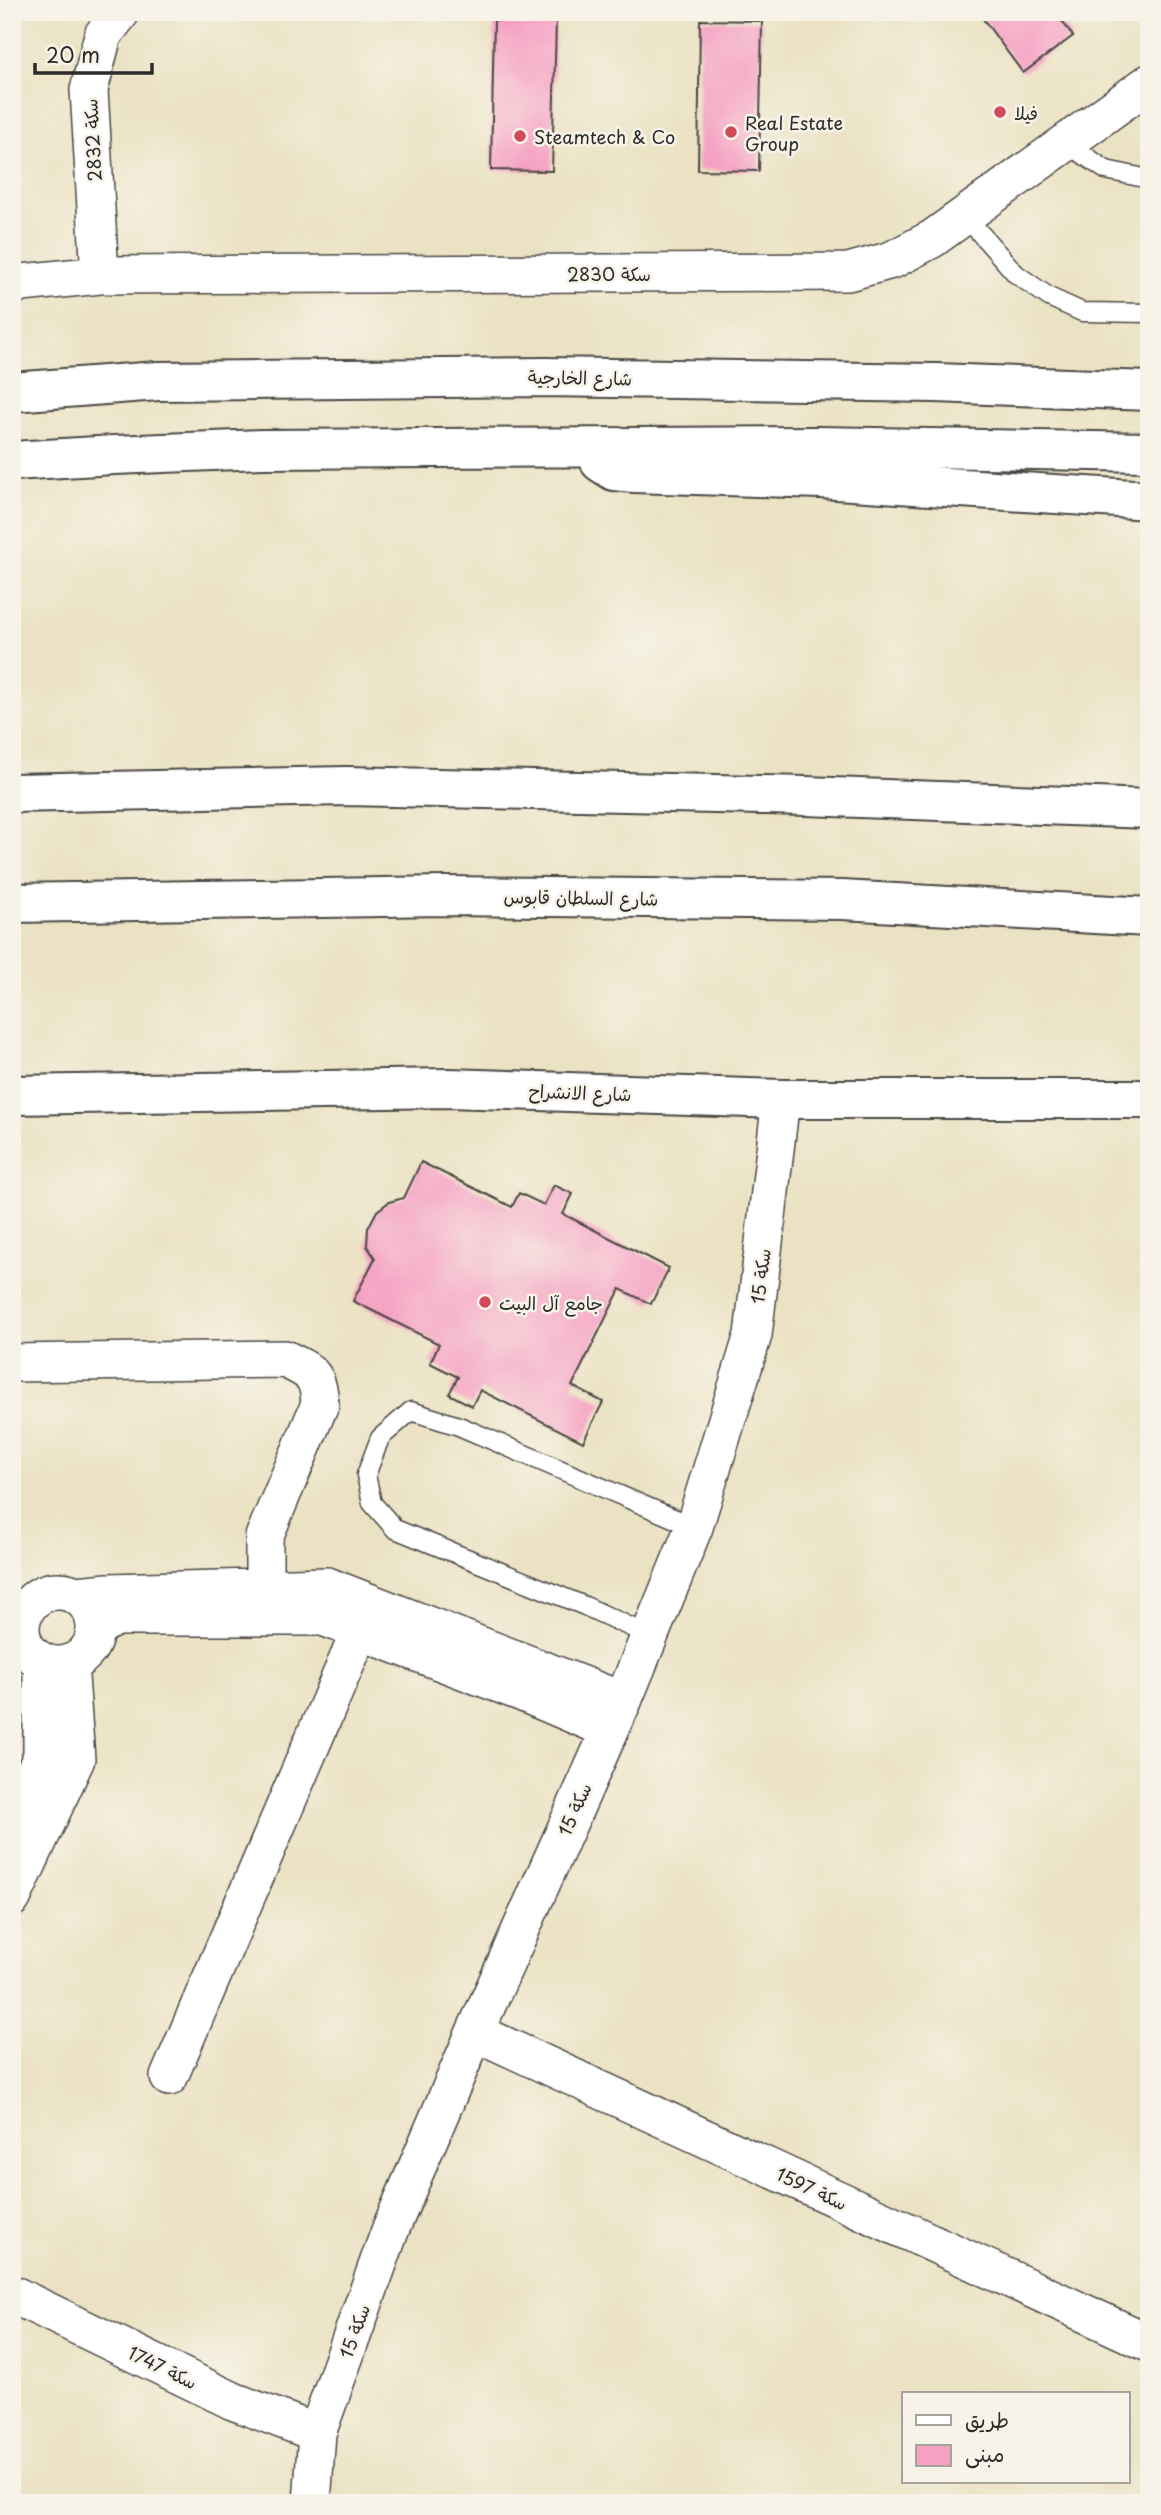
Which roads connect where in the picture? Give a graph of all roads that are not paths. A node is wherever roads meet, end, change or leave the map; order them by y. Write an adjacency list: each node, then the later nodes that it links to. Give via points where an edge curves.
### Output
1 (121, 12): 6 (street, سكة 2832, via 103,35 89,90)
2 (1149, 83): 3 (street, سكة 2830)
3 (1066, 143): 4 (lane, via 1106,170); 5 (street, سكة 2830)
4 (1149, 179)
5 (965, 216): 6 (street, سكة 2830, via 892,260 848,272); 8 (lane, via 1016,274 1049,297 1082,312)
6 (100, 275): 7 (street, سكة 2830)
7 (12, 284)
8 (1149, 313)
9 (1149, 391): 10 (main road, شارع الخارجية, via 545,377 158,382)
10 (12, 392)
11 (578, 447): 12 (main road); 13 (main road, via 262,449); 14 (main road, via 614,471 633,473)
12 (1149, 452)
13 (12, 461)
14 (1149, 500)
15 (12, 793): 16 (main road, via 346,786)
16 (1149, 809)
17 (12, 903): 18 (main road, شارع السلطان قابوس, via 444,896 842,900)
18 (1149, 917)
19 (12, 1095): 20 (main road, شارع الانشراح, via 448,1088)
20 (781, 1099): 21 (main road, شارع الانشراح); 23 (street, سكة 15, via 754,1335)
21 (1149, 1099)
22 (12, 1363): 24 (street, via 285,1359 307,1370 319,1384 320,1404 264,1537)
23 (694, 1527): 29 (street, سكة 15); 29 (lane, via 460,1426 411,1411 380,1438 366,1475 372,1503 395,1529)
24 (264, 1587): 25 (street); 31 (street, via 327,1586)
25 (76, 1595): 26 (street, via 50,1591); 27 (street, via 90,1608)
26 (21, 1608): 30 (street, via 25,1643 32,1653)
27 (95, 1628): 28 (street, via 116,1617 323,1617); 30 (street, via 94,1639 80,1658)
28 (360, 1631): 31 (street, via 523,1693); 35 (street)
29 (650, 1636): 31 (street, سكة 15)
30 (56, 1662): 32 (street, via 42,1756); 33 (street, via 76,1759)
31 (616, 1716): 34 (street, سكة 15)
32 (12, 1820)
33 (12, 1898)
34 (475, 2032): 37 (street, سكة 1597); 38 (street, سكة 15, via 391,2228)
35 (169, 2077)
36 (12, 2294): 38 (street, سكة 1747, via 233,2401)
37 (1149, 2343)
38 (317, 2433): 39 (street, سكة 15)
39 (312, 2503)

